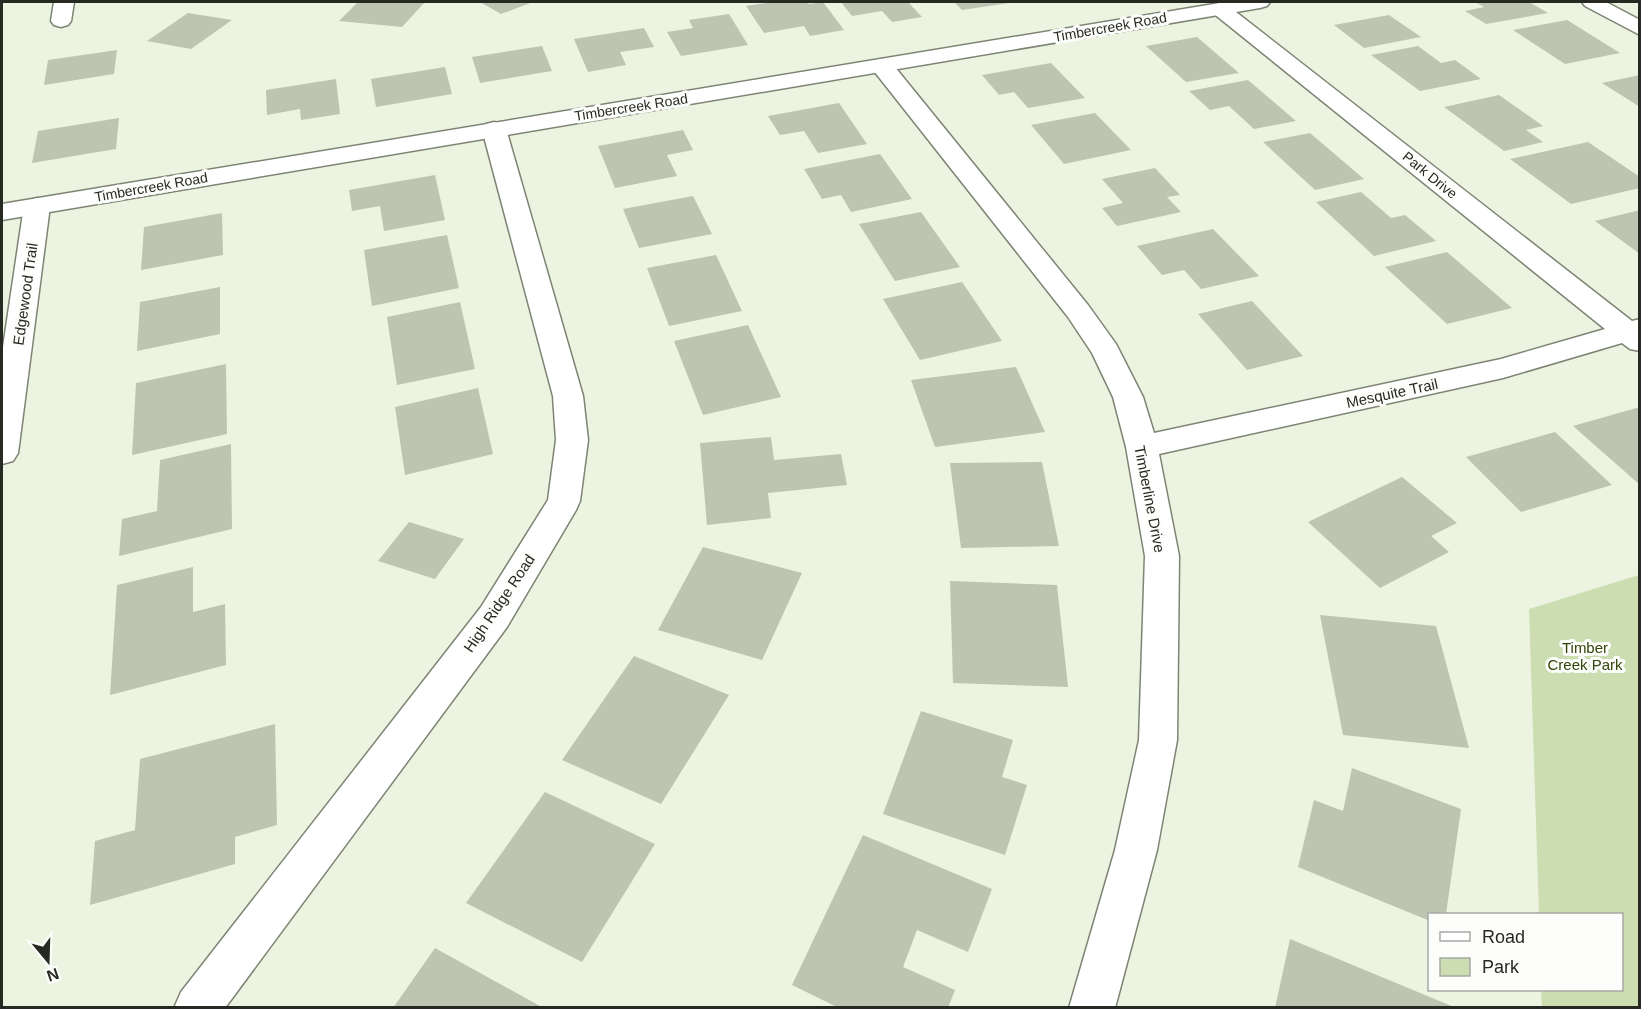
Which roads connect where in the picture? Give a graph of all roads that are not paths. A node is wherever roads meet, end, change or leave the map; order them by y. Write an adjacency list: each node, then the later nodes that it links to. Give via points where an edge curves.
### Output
1 (1260, 2): 3 (street, Timbercreek Road)
2 (1592, 2): 4 (street)
3 (1221, 9): 5 (street, Timbercreek Road); 9 (street, Park Drive)
4 (1640, 29)
5 (882, 66): 6 (street, Timbercreek Road); 10 (street, Timberline Drive, via 1106,351 1128,396)
6 (494, 129): 7 (street, Timbercreek Road); 12 (street, High Ridge Road, via 568,396 572,440 564,501 494,617)
7 (38, 206): 8 (street, Timbercreek Road); 11 (street, Edgewood Trail)
8 (2, 212)
9 (1635, 334): 10 (street, Mesquite Trail, via 1503,368)
10 (1142, 447): 13 (street, Timberline Drive, via 1162,556 1158,740 1136,850)
11 (2, 453)
12 (197, 1008)
13 (1092, 1008)

